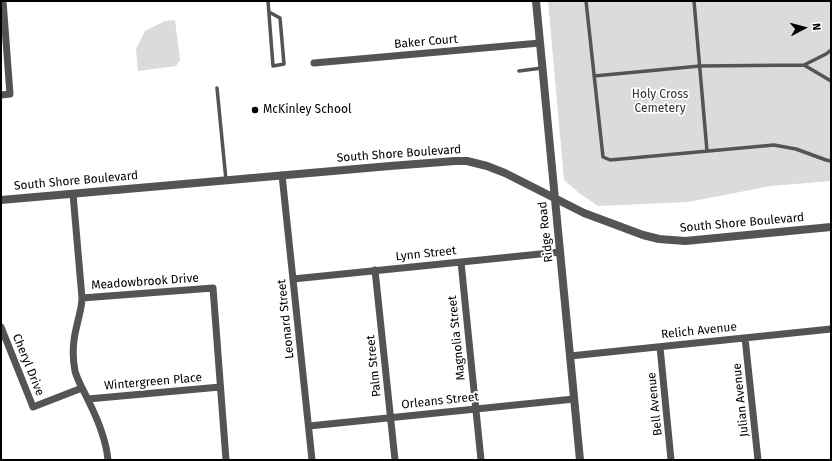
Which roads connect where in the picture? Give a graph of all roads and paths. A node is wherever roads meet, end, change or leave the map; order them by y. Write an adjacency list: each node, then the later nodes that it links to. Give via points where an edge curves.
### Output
1 (3, 1): 17 (street, via 10,94)
2 (268, 1): 6 (lane)
3 (536, 1): 7 (street, Ridge Road)
4 (586, 1): 14 (lane)
5 (694, 1): 11 (lane)
6 (269, 12): 6 (lane, via 270,20 273,66 284,64 280,18)
7 (540, 43): 9 (street, Baker Court); 12 (street, Ridge Road)
8 (831, 50): 10 (lane)
9 (314, 63)
10 (804, 65): 11 (lane); 15 (lane)
11 (700, 66): 14 (lane); 18 (lane)
12 (542, 68): 13 (lane); 23 (street, Ridge Road)
13 (519, 71)
14 (594, 76): 18 (lane, via 602,157 610,160)
15 (831, 81)
16 (218, 88): 21 (lane)
17 (1, 95)
18 (707, 151): 19 (lane, via 774,145 796,149)
19 (831, 161)
20 (282, 175): 21 (street, South Shore Boulevard); 23 (street, South Shore Boulevard, via 467,161 506,173); 29 (street, Leonard Street)
21 (226, 180): 22 (street, South Shore Boulevard)
22 (73, 194): 24 (street, South Shore Boulevard); 30 (street, Meadowbrook Drive)
23 (555, 198): 25 (street, South Shore Boulevard, via 584,213 643,235 676,241); 26 (street, Ridge Road)
24 (1, 200)
25 (831, 227)
26 (560, 252): 27 (street, Lynn Street); 35 (street, Ridge Road)
27 (461, 262): 28 (street, Lynn Street); 40 (street, Magnolia Street)
28 (376, 270): 29 (street, Lynn Street); 41 (street, Palm Street)
29 (293, 279): 42 (street, Leonard Street)
30 (82, 298): 36 (street, Meadowbrook Drive, via 213,288); 37 (street, via 74,338 76,372)
31 (1, 328): 37 (street, Cheryl Drive, via 33,407)
32 (831, 329): 33 (street, Relich Avenue)
33 (745, 338): 34 (street, Relich Avenue); 50 (street, Julian Avenue)
34 (660, 347): 35 (street, Relich Avenue); 49 (street, Bell Avenue)
35 (570, 356): 39 (street, Ridge Road)
36 (220, 387): 38 (street, Wintergreen Place); 44 (street, Meadowbrook Drive)
37 (82, 388): 38 (street)
38 (88, 399): 43 (street, via 107,448)
39 (574, 399): 40 (street, Orleans Street); 48 (street, Ridge Road)
40 (475, 409): 41 (street, Orleans Street); 47 (street, Magnolia Street)
41 (391, 417): 42 (street, Orleans Street); 46 (street, Palm Street)
42 (309, 426): 45 (street, Leonard Street)
43 (108, 460)
44 (226, 460)
45 (312, 460)
46 (395, 460)
47 (480, 460)
48 (580, 460)
49 (672, 460)
50 (758, 460)

